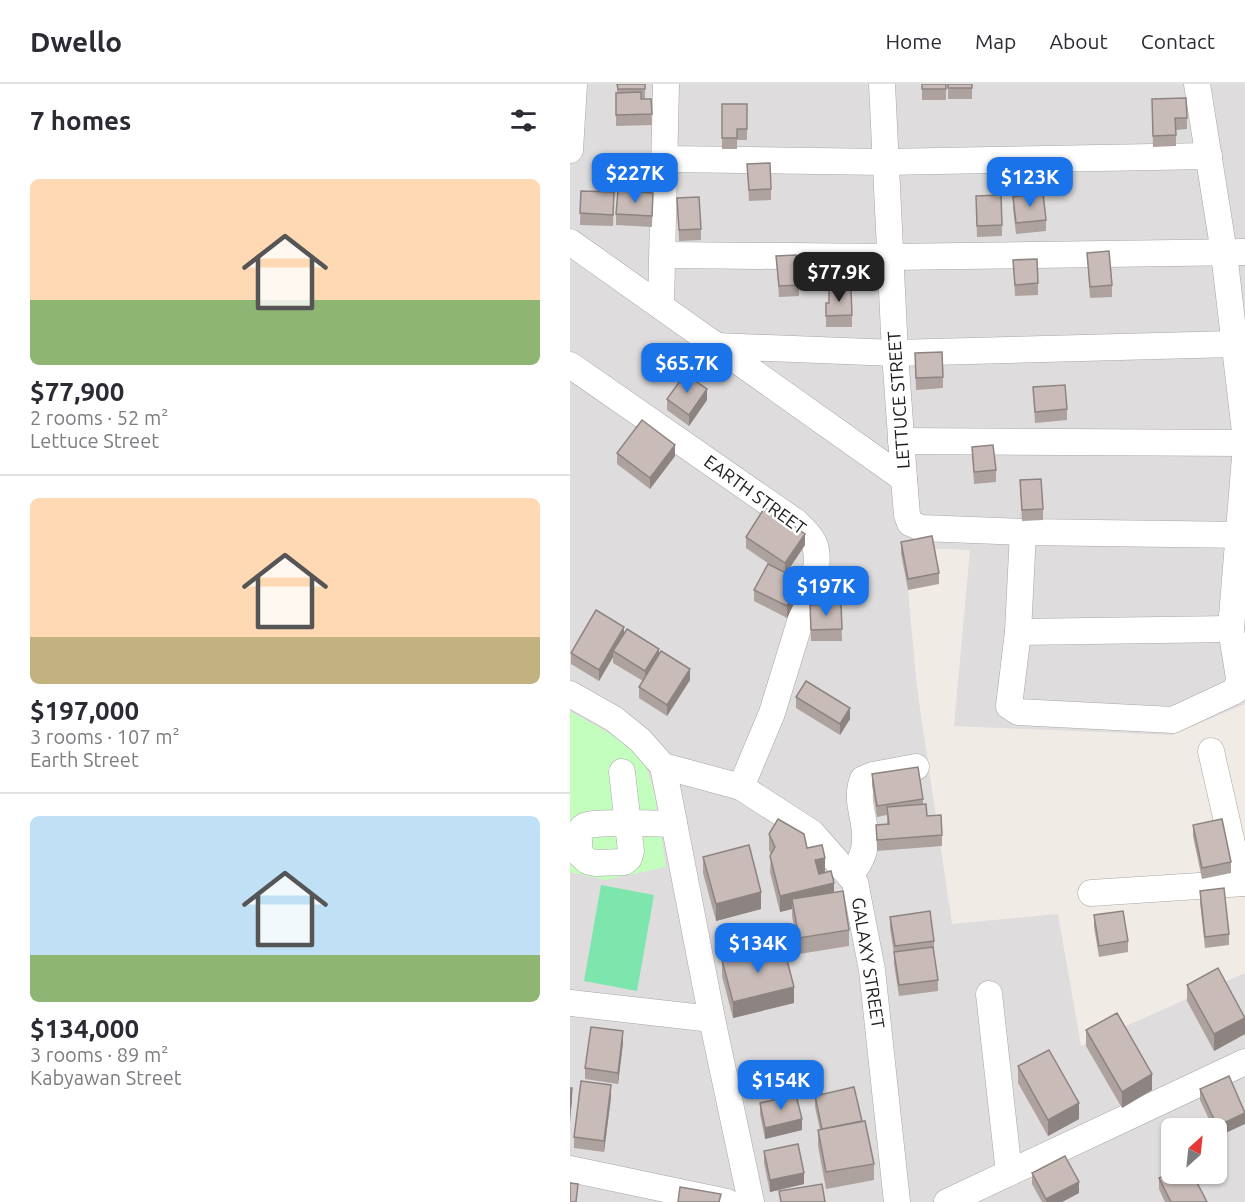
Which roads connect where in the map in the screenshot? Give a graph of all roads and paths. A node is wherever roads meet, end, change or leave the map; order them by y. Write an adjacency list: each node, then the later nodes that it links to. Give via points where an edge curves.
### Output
1 (574, 84): 5 (street)
2 (666, 84): 7 (street)
3 (882, 84): 8 (street, LETTUCE STREET)
4 (1197, 84): 6 (street)
5 (570, 150)
6 (1209, 156): 8 (street); 10 (street)
7 (663, 159): 8 (street); 11 (street)
8 (885, 162): 12 (street, LETTUCE STREET)
9 (570, 242): 13 (street)
10 (1234, 252): 12 (street); 14 (street)
11 (663, 255): 12 (street); 13 (street)
12 (890, 257): 16 (street, LETTUCE STREET)
13 (661, 306): 15 (street)
14 (1233, 344): 16 (street); 18 (street)
15 (715, 346): 16 (street); 22 (street)
16 (895, 353): 19 (street, LETTUCE STREET)
17 (570, 364): 32 (street, EARTH STREET, via 796,522 816,544 816,570 772,713)
18 (1245, 432)
19 (901, 441): 20 (street); 22 (street, LETTUCE STREET)
20 (1245, 443)
21 (1245, 457): 24 (street)
22 (904, 479): 23 (street, LETTUCE STREET, via 910,523 921,528)
23 (1023, 532): 24 (street); 26 (street)
24 (1241, 535): 25 (street)
25 (1231, 629): 26 (street); 26 (street, via 1239,678 1237,688 1173,720 1018,712 1010,708)
26 (1018, 632)
27 (570, 694): 29 (street, via 614,719)
28 (1211, 752): 35 (street)
29 (663, 766): 32 (street, GALAXY STREET); 33 (street)
30 (916, 767): 34 (street, via 863,779 859,789 866,840 862,857)
31 (622, 772): 33 (street, via 627,823)
32 (741, 787): 34 (street, GALAXY STREET, via 812,833)
33 (674, 824): 39 (street)
34 (850, 876): 45 (street, GALAXY STREET, via 855,882 872,970)
35 (1243, 883): 36 (street)
36 (1091, 893)
37 (989, 994): 42 (street)
38 (570, 1003): 39 (street)
39 (712, 1019): 44 (street)
40 (1245, 1062): 42 (street)
41 (570, 1169): 43 (street)
42 (1010, 1173): 46 (street)
43 (727, 1202)
44 (751, 1202)
45 (897, 1202)
46 (947, 1202)

